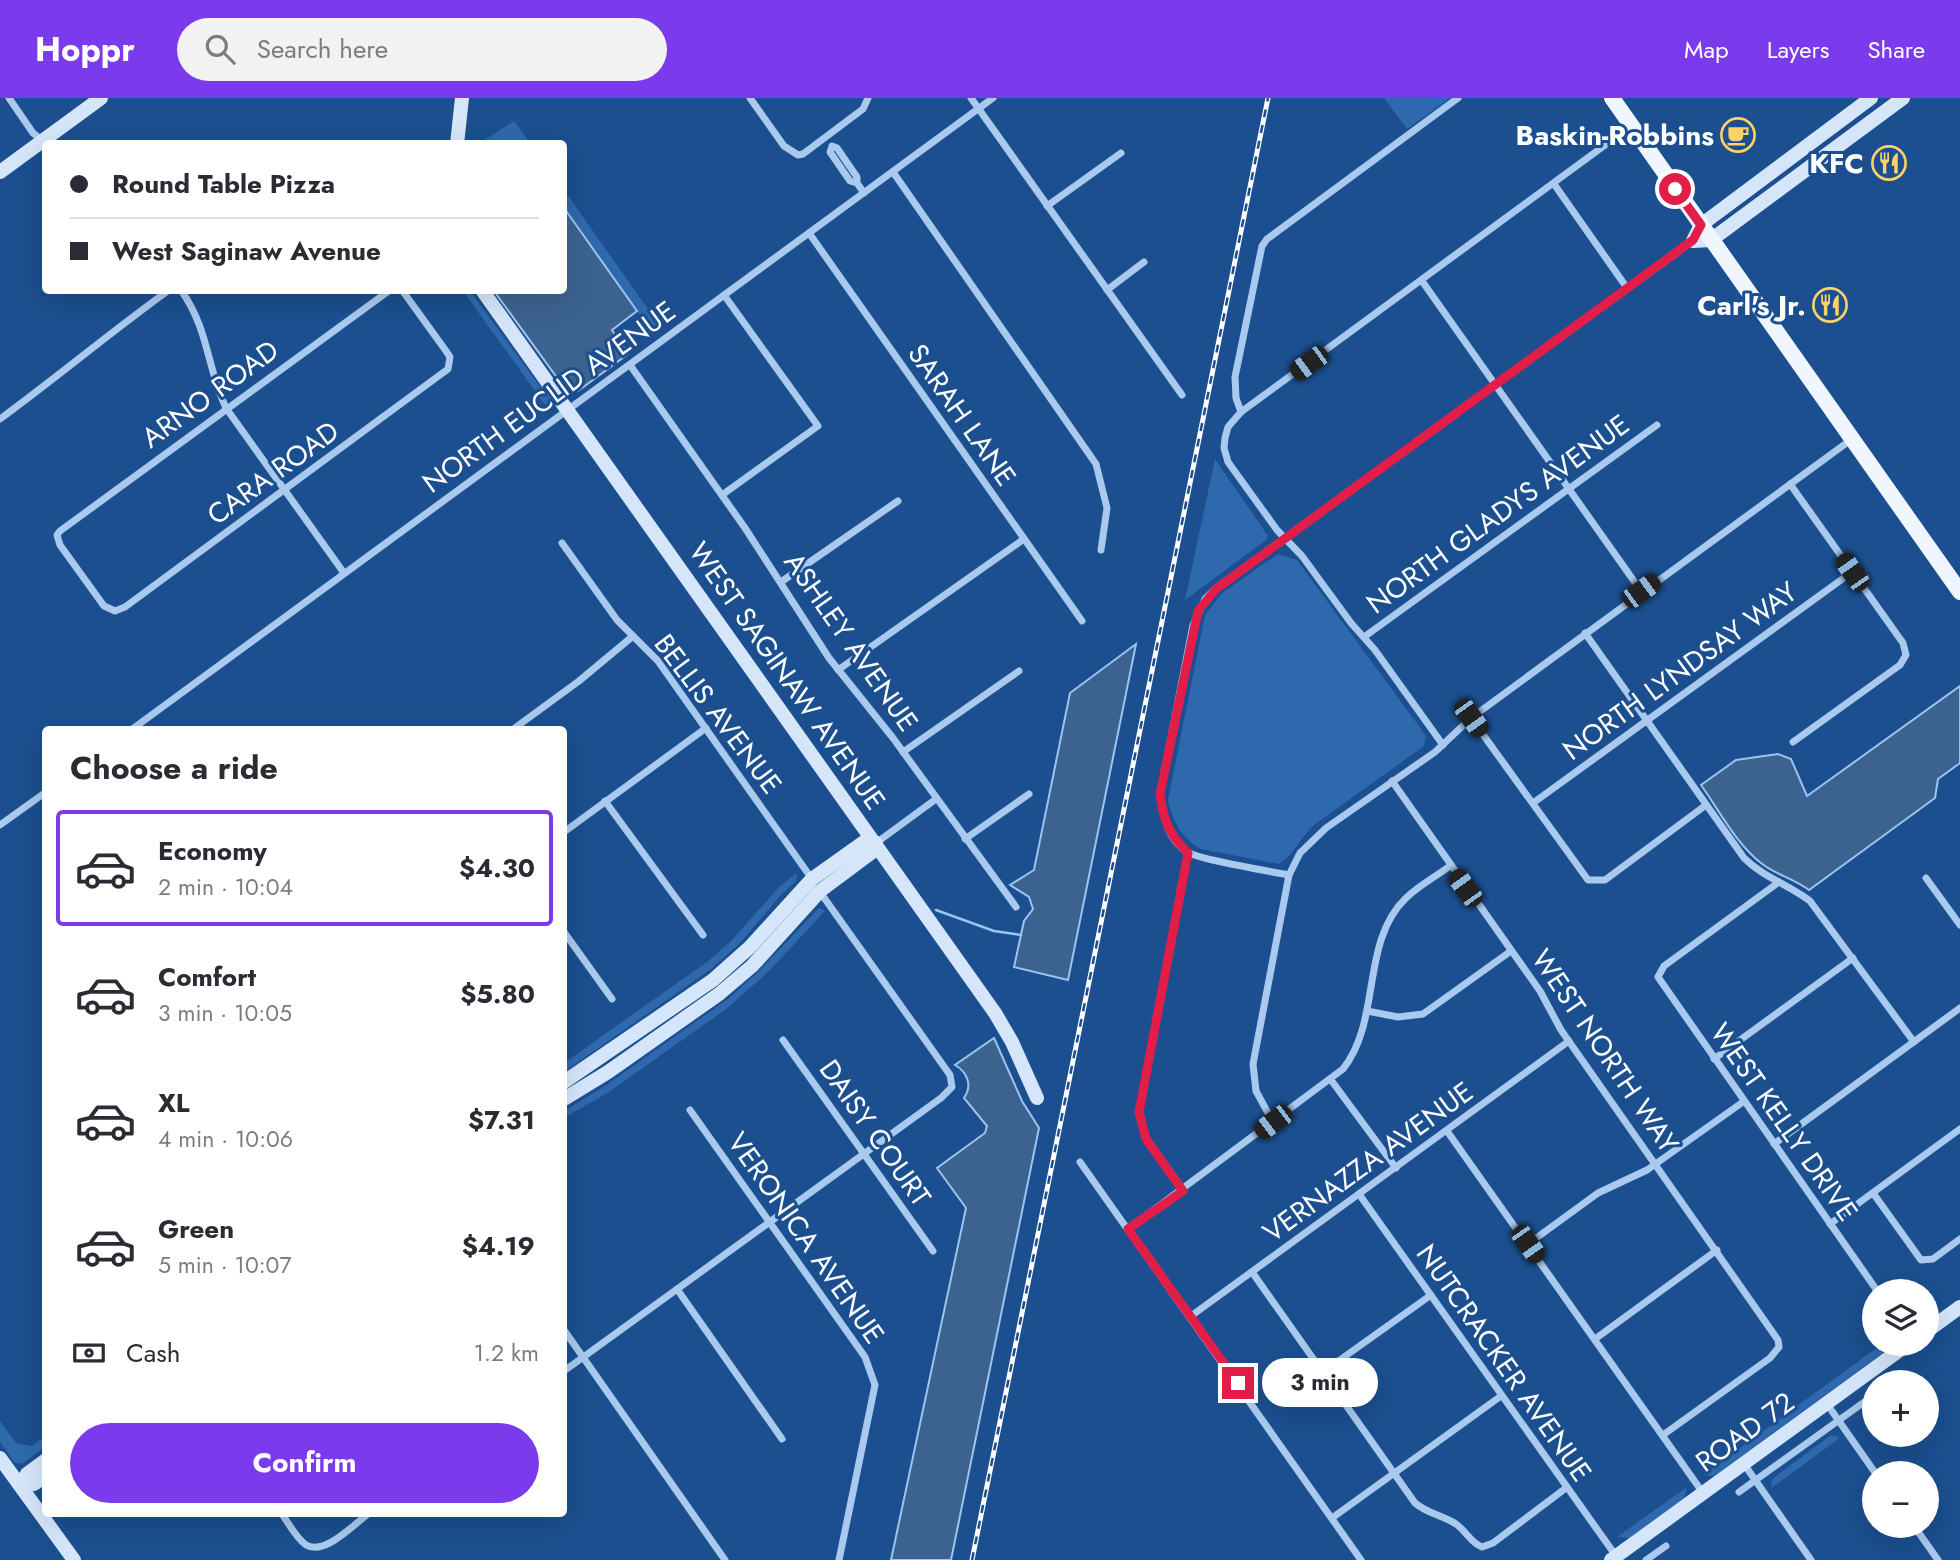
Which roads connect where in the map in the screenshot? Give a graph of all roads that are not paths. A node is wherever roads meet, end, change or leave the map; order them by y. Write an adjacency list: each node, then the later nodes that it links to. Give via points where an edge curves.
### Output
1 (9, 98): 15 (street)
2 (101, 98): 16 (street)
3 (462, 98): 17 (street)
4 (750, 98): 14 (street, via 791,152 803,154)
5 (868, 98): 14 (street, via 863,108)
6 (971, 98): 12 (street)
7 (993, 98): 12 (street, NORTH EUCLID AVENUE)
8 (1458, 98): 44 (street, via 1266,239 1235,377)
9 (1612, 98): 13 (main road)
10 (1871, 98): 25 (street)
11 (1903, 98): 28 (street)
12 (979, 109): 21 (street, NORTH EUCLID AVENUE); 24 (street)
13 (1632, 126): 22 (street); 25 (main road)
14 (825, 137): 23 (street, via 837,148)
15 (42, 140)
16 (47, 140)
17 (457, 140)
18 (42, 143): 20 (street)
19 (1121, 153): 24 (street)
20 (0, 172)
21 (893, 172): 23 (street, NORTH EUCLID AVENUE); 56 (street, via 1096,464 1107,508)
22 (1554, 184): 30 (street); 31 (street)
23 (864, 193): 26 (street, NORTH EUCLID AVENUE)
24 (1047, 206): 32 (street)
25 (1701, 225): 27 (street); 28 (main road)
26 (809, 233): 38 (street, NORTH EUCLID AVENUE); 54 (street, SARAH LANE)
27 (1693, 240): 28 (street); 31 (street)
28 (1712, 240): 47 (main road)
29 (1144, 262): 32 (street)
30 (1422, 281): 40 (street); 44 (street)
31 (1627, 288): 40 (street)
32 (1107, 290): 41 (street)
33 (164, 294): 45 (street)
34 (183, 294): 42 (street, via 201,323)
35 (384, 294): 42 (street, ARNO ROAD)
36 (405, 294): 50 (street, CARA ROAD, via 446,351 450,364 444,373)
37 (485, 294): 43 (street, WEST SAGINAW AVENUE)
38 (724, 295): 39 (street, NORTH EUCLID AVENUE); 51 (street, via 818,426)
39 (629, 365): 43 (street, NORTH EUCLID AVENUE); 51 (street, ASHLEY AVENUE)
40 (1496, 384): 49 (street); 53 (street)
41 (1182, 395)
42 (226, 408): 50 (street); 62 (street, ARNO ROAD, via 57,536 104,606)
43 (567, 408): 58 (street, NORTH EUCLID AVENUE); 87 (street, WEST SAGINAW AVENUE)
44 (1241, 412): 53 (street, via 1228,427 1225,456)
45 (0, 419)
46 (1657, 425): 49 (street, NORTH GLADYS AVENUE)
47 (1852, 439): 48 (street); 61 (main road)
48 (1790, 484): 57 (street); 60 (street)
49 (1568, 488): 60 (street); 66 (street, NORTH GLADYS AVENUE)
50 (284, 491): 58 (street); 62 (street, CARA ROAD)
51 (722, 495): 59 (street, ASHLEY AVENUE)
52 (898, 501): 59 (street)
53 (1284, 538): 66 (street); 88 (street, via 1205,599 1193,625 1160,794 1168,831)
54 (1024, 539): 63 (street, SARAH LANE); 67 (street)
55 (562, 543): 65 (street, BELLIS AVENUE)
56 (1101, 550)
57 (1852, 572): 70 (street, NORTH LYNDSAY WAY); 74 (street, via 1903,643 1906,655 1900,665)
58 (344, 573): 71 (street, NORTH EUCLID AVENUE)
59 (781, 582): 67 (street, ASHLEY AVENUE)
60 (1641, 591): 64 (street)
61 (1960, 592)
62 (115, 611)
63 (1082, 621)
64 (1585, 633): 69 (street); 70 (street)
65 (633, 636): 72 (street); 73 (street, BELLIS AVENUE, via 659,661)
66 (1364, 637): 75 (street)
67 (838, 670): 76 (street, ASHLEY AVENUE)
68 (1019, 671): 76 (street)
69 (1471, 718): 75 (street); 82 (street)
70 (1647, 721): 82 (street, NORTH LYNDSAY WAY); 83 (street)
71 (136, 726)
72 (517, 726)
73 (706, 729): 81 (street); 93 (street, BELLIS AVENUE)
74 (1793, 742)
75 (1443, 744): 77 (street)
76 (903, 752): 80 (street, ASHLEY AVENUE)
77 (1392, 782): 89 (street, WEST NORTH WAY); 90 (street, via 1315,837)
78 (1029, 794): 86 (street)
79 (42, 795): 84 (street)
80 (936, 799): 86 (street, ASHLEY AVENUE); 87 (street)
81 (606, 802): 85 (street); 96 (street)
82 (1533, 803): 83 (street, via 1584,876 1595,882 1605,880)
83 (1706, 805): 92 (street, via 1744,858)
84 (0, 825)
85 (567, 830)
86 (965, 839): 94 (street, ASHLEY AVENUE)
87 (876, 843): 93 (street, via 871,853); 112 (street, WEST SAGINAW AVENUE, via 1005,1027)
88 (1188, 853): 90 (street); 123 (street, via 1139,1112 1146,1139)
89 (1450, 866): 99 (street, WEST NORTH WAY); 104 (street, via 1406,898 1390,920 1383,933)
90 (1289, 875): 115 (street, via 1253,1064 1256,1091)
91 (1926, 878): 95 (street)
92 (1779, 882): 100 (street, via 1810,901); 108 (street, WEST KELLY DRIVE, via 1664,966 1658,977)
93 (816, 885): 98 (street); 101 (street, via 752,966); 119 (street, BELLIS AVENUE, via 950,1075 952,1087 941,1098)
94 (1016, 907)
95 (1960, 925)
96 (703, 935)
97 (567, 936): 102 (street)
98 (750, 947): 101 (street, via 747,957 718,984); 109 (street, via 713,981)
99 (1511, 951): 104 (street, via 1423,1014 1398,1017); 106 (street, WEST NORTH WAY)
100 (1853, 958): 107 (street); 108 (street)
101 (719, 994): 111 (street)
102 (612, 999)
103 (1960, 1008): 107 (street)
104 (1367, 1012): 110 (street, via 1353,1057)
105 (783, 1040): 119 (street, DAISY COURT)
106 (1569, 1041): 117 (street, VERNAZZA AVENUE); 121 (street, WEST NORTH WAY)
107 (1914, 1042): 118 (street)
108 (1714, 1059): 113 (street, WEST KELLY DRIVE)
109 (567, 1080)
110 (1331, 1080): 115 (street); 122 (street)
111 (567, 1098)
112 (1037, 1098)
113 (1743, 1102): 118 (street, WEST KELLY DRIVE); 121 (street)
114 (690, 1110): 126 (street, VERONICA AVENUE)
115 (1273, 1122): 123 (street)
116 (1960, 1129): 124 (street)
117 (1447, 1131): 122 (street, VERNAZZA AVENUE); 130 (street)
118 (1774, 1144): 127 (street, WEST KELLY DRIVE)
119 (863, 1154): 126 (street); 132 (street, DAISY COURT)
120 (1080, 1162): 128 (street)
121 (1656, 1163): 130 (street, via 1598,1193); 131 (street, WEST NORTH WAY)
122 (1396, 1168): 125 (street, VERNAZZA AVENUE)
123 (1183, 1191): 128 (street)
124 (1873, 1193): 127 (street); 129 (street, via 1924,1261)
125 (1359, 1194): 133 (street, VERNAZZA AVENUE); 136 (street, NUTCRACKER AVENUE)
126 (770, 1221): 135 (street); 173 (street, VERONICA AVENUE, via 865,1357 875,1385)
127 (1830, 1224): 134 (street, WEST KELLY DRIVE)
128 (1128, 1229): 138 (street)
129 (1960, 1239)
130 (1528, 1244): 141 (street)
131 (1717, 1250): 141 (street); 150 (street, WEST NORTH WAY, via 1775,1333 1779,1347)
132 (933, 1251)
133 (1252, 1272): 138 (street, VERNAZZA AVENUE); 145 (street)
134 (1869, 1279)
135 (677, 1289): 143 (street); 151 (street)
136 (1430, 1295): 145 (street); 146 (street, NUTCRACKER AVENUE)
137 (1960, 1307): 139 (street)
138 (1191, 1316): 167 (street)
139 (1939, 1322)
140 (567, 1334): 143 (street)
141 (1595, 1339): 150 (street)
142 (1892, 1356): 147 (street, ROAD 72)
143 (582, 1357): 144 (street); 172 (street)
144 (567, 1369)
145 (1323, 1372): 156 (street)
146 (1501, 1396): 156 (street); 160 (street, NUTCRACKER AVENUE)
147 (1826, 1404): 149 (street); 155 (street, ROAD 72)
148 (1862, 1404): 149 (street)
149 (1839, 1421): 153 (street); 158 (street)
150 (1663, 1435): 162 (street)
151 (782, 1439)
152 (0, 1458): 159 (street)
153 (1867, 1461)
154 (42, 1463): 159 (street)
155 (1743, 1464): 158 (street); 162 (street, ROAD 72)
156 (1393, 1472): 160 (street, via 1423,1510 1457,1525 1482,1547); 167 (street)
157 (42, 1479): 159 (street)
158 (1755, 1481): 161 (street); 176 (street)
159 (20, 1485): 163 (street)
160 (1566, 1488): 170 (street, NUTCRACKER AVENUE)
161 (1739, 1492)
162 (1703, 1493): 170 (street, ROAD 72)
163 (42, 1516)
164 (43, 1517): 171 (street)
165 (284, 1517): 166 (street, via 304,1543 314,1547 323,1546)
166 (364, 1517)
167 (1332, 1518): 174 (street)
168 (1922, 1538): 177 (street)
169 (1666, 1546): 175 (street)
170 (1613, 1558)
171 (74, 1560)
172 (725, 1560)
173 (839, 1560)
174 (1361, 1560)
175 (1646, 1560)
176 (1811, 1560)
177 (1938, 1560)

